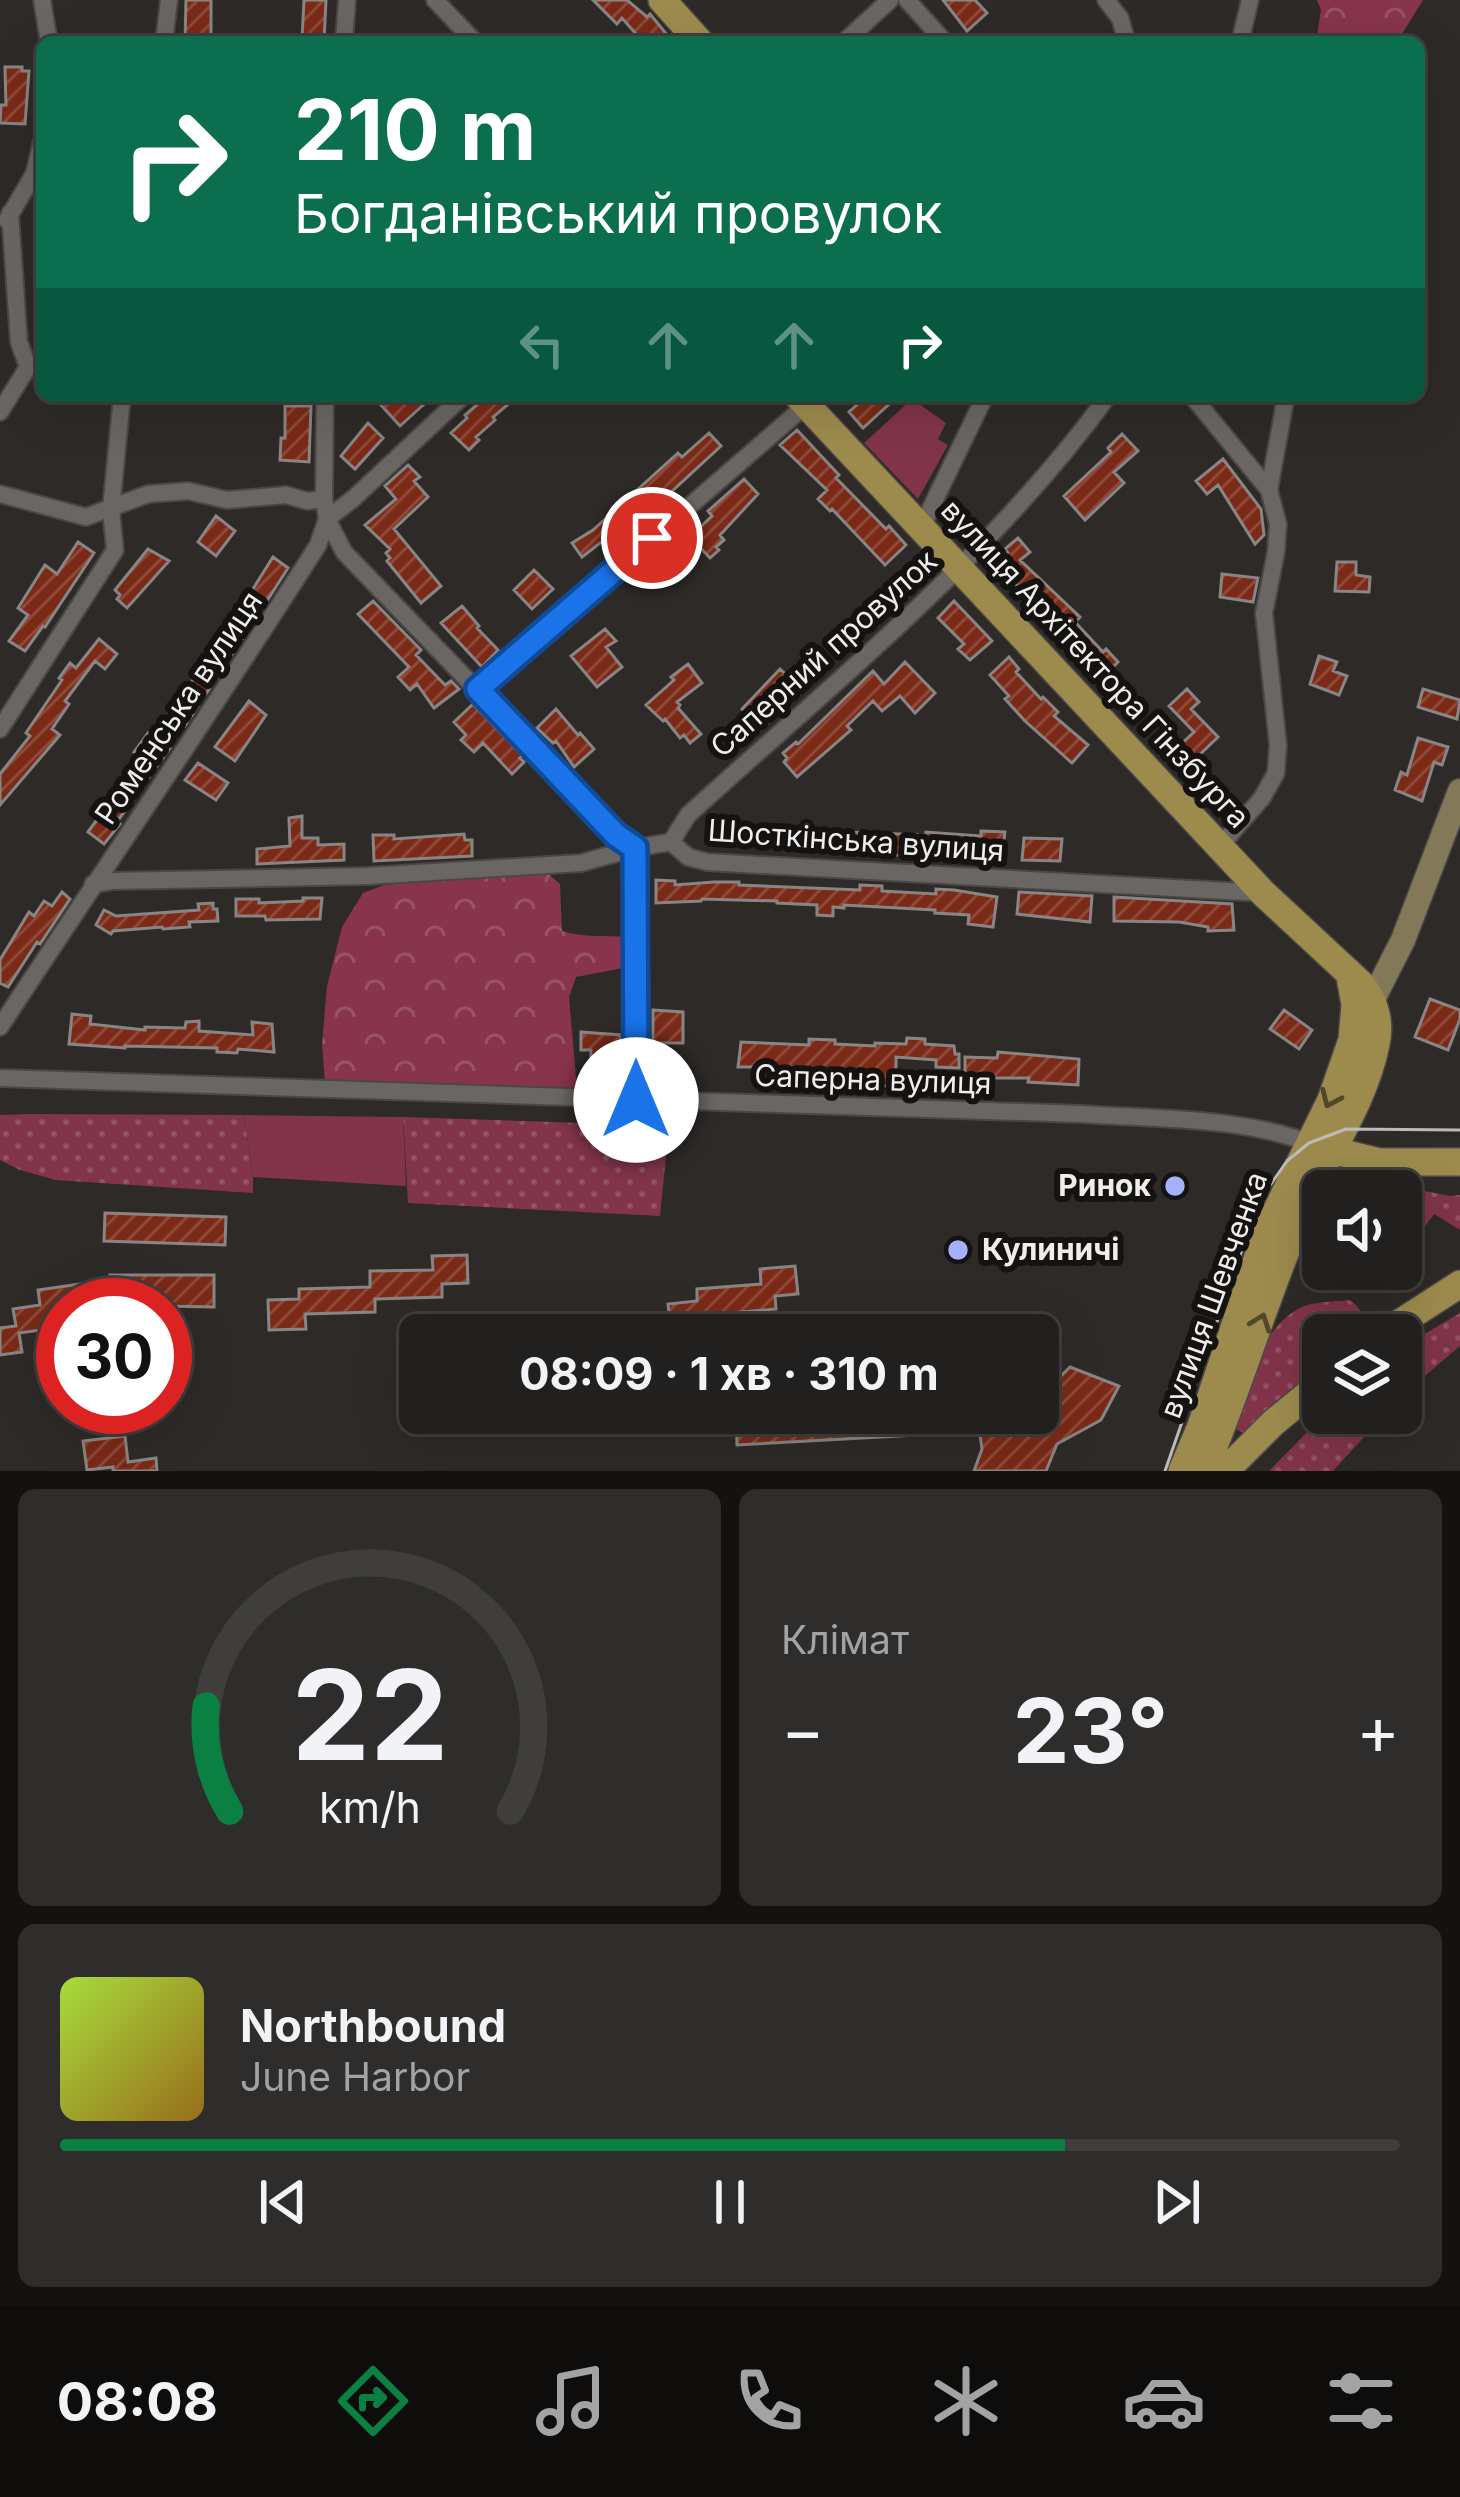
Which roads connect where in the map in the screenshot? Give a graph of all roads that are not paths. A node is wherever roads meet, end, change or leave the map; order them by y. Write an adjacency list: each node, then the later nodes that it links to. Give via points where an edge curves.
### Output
1 (42, 0): 10 (street)
2 (169, 0): 11 (street)
3 (347, 0): 12 (street)
4 (435, 0): 13 (street)
5 (662, 0): 14 (main road)
6 (890, 0): 15 (street)
7 (907, 0): 16 (street)
8 (1106, 0): 17 (street)
9 (1250, 0): 18 (street)
10 (48, 36)
11 (165, 36)
12 (344, 36)
13 (469, 36)
14 (695, 36)
15 (851, 36)
16 (940, 36)
17 (1125, 36)
18 (1241, 36)
19 (36, 166): 20 (street)
20 (10, 213): 21 (street); 31 (street, via 19,342 28,367)
21 (0, 231)
22 (121, 402): 35 (street)
23 (325, 402): 34 (street)
24 (458, 402): 36 (street)
25 (800, 402): 39 (street)
26 (804, 402): 37 (main road, вулиця Архітектора Гінзбурга)
27 (982, 402): 37 (street)
28 (1104, 402): 38 (street, Саперний провулок)
29 (1197, 402): 32 (street)
30 (1285, 402): 32 (street)
31 (0, 412)
32 (1268, 490): 43 (street, via 1278,524 1264,613 1276,773)
33 (0, 494): 35 (street, via 86,517)
34 (323, 500): 35 (street, via 227,500 188,490 148,494); 36 (street)
35 (111, 510): 40 (street, via 116,550)
36 (327, 520): 39 (street, via 344,553); 45 (street, Роменська вулиця, via 220,700)
37 (919, 524): 38 (main road, вулиця Архітектора Гінзбурга)
38 (959, 568): 42 (street, Саперний провулок, via 688,815); 43 (main road, вулиця Архітектора Гінзбурга)
39 (478, 689): 44 (street)
40 (0, 728)
41 (1460, 791): 47 (main road, via 1403,940)
42 (670, 842): 44 (street, Шосткінська вулиця); 46 (street, Шосткінська вулиця, via 707,862)
43 (1220, 846): 46 (main road, вулиця Архітектора Гінзбурга)
44 (635, 848): 45 (street, Шосткінська вулиця, via 581,863); 50 (street)
45 (93, 884): 48 (street, Роменська вулиця)
46 (1263, 893): 47 (main road, вулиця Архітектора Гінзбурга, via 1349,973)
47 (1364, 1010): 51 (main road, вулиця Шевченка)
48 (0, 1027)
49 (0, 1078): 50 (street, Саперна вулиця)
50 (636, 1100): 51 (street, Саперна вулиця, via 1188,1121 1283,1133)
51 (1321, 1147): 52 (main road, via 1380,1162); 56 (main road, вулиця Шевченка, via 1267,1230)
52 (1460, 1162)
53 (1460, 1285): 54 (main road)
54 (1414, 1314)
55 (1302, 1405): 57 (main road)
56 (1213, 1423): 57 (main road, via 1246,1444); 58 (main road); 59 (main road, вулиця Шевченка)
57 (1250, 1457): 60 (main road)
58 (1186, 1471)
59 (1204, 1471)
60 (1225, 1471)

